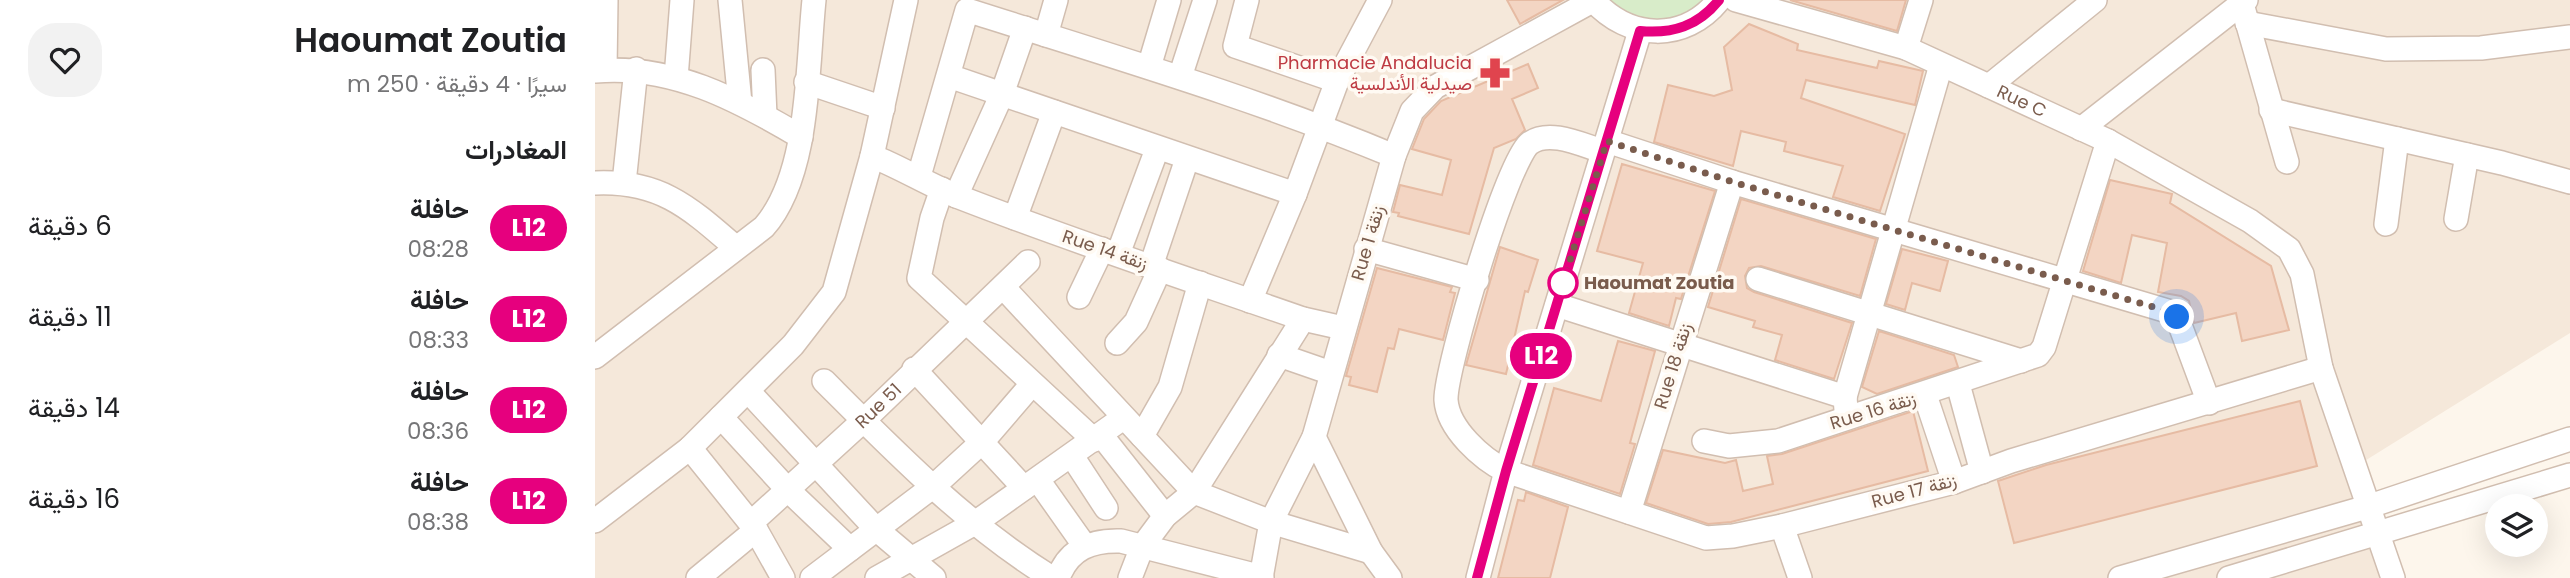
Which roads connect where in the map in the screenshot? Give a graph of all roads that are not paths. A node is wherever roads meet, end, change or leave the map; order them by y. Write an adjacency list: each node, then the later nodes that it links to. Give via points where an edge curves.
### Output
1 (605, 0): 24 (street)
2 (683, 0): 28 (street)
3 (730, 0): 33 (street)
4 (814, 0): 30 (street)
5 (906, 0): 34 (street)
6 (1056, 0): 18 (street)
7 (1169, 0): 22 (street)
8 (1205, 0): 27 (street)
9 (1247, 0): 29 (street, via 1235,46)
10 (1380, 0): 29 (street)
11 (1593, 0): 17 (street, via 1621,24); 47 (street, Rue 1 زنقة, via 1435,88 1412,111)
12 (1719, 0): 17 (street, via 1695,22 1678,30)
13 (1736, 0): 20 (street, Rue C)
14 (1921, 0): 20 (street)
15 (2095, 0): 31 (street)
16 (2239, 7): 19 (street, via 2386,49 2481,48); 35 (street); 39 (street)
17 (1640, 31): 43 (street)
18 (1035, 32): 22 (street); 26 (street, via 967,10); 32 (street)
19 (2570, 37)
20 (1906, 48): 21 (street, Rue C)
21 (1941, 65): 31 (street, Rue C); 60 (street)
22 (1149, 67): 27 (street)
23 (636, 69): 24 (street); 28 (street); 54 (street)
24 (600, 70)
25 (763, 70): 37 (street)
26 (949, 76): 32 (street); 50 (street)
27 (1180, 77): 38 (street)
28 (676, 78): 33 (street)
29 (1337, 81): 38 (street)
30 (806, 82): 34 (street); 40 (street)
31 (1989, 86): 39 (street, Rue C)
32 (1002, 94): 36 (street); 55 (street)
33 (740, 103): 37 (street)
34 (883, 108): 46 (street)
35 (2271, 110): 41 (street); 49 (street)
36 (1055, 112): 44 (street); 57 (street)
37 (765, 116): 40 (street)
38 (1318, 124): 47 (street); 56 (street)
39 (2081, 129): 42 (street, Rue C)
40 (801, 137): 61 (street, via 778,211)
41 (2397, 139): 45 (street); 59 (street)
42 (2108, 141): 68 (street); 83 (street, Rue C, via 2250,221 2289,249 2302,274)
43 (1605, 146): 51 (street, Rue 17 زنقة); 67 (street, Rue 17 زنقة, via 1543,138 1520,153); 73 (street)
44 (1157, 149): 48 (street); 63 (street)
45 (2467, 155): 52 (street); 58 (street)
46 (871, 156): 50 (street, Rue 14 زنقة); 89 (street, via 834,292 793,345)
47 (1394, 156): 62 (street, Rue 1 زنقة)
48 (1187, 159): 56 (street); 65 (street)
49 (2287, 162)
50 (919, 176): 55 (street, Rue 14 زنقة)
51 (1733, 182): 60 (street, Rue 17 زنقة); 79 (street, Rue 18 زنقة)
52 (2570, 182)
53 (595, 183): 54 (street)
54 (624, 183): 61 (street, via 679,201)
55 (949, 192): 57 (street, Rue 14 زنقة); 76 (street, via 918,273)
56 (1295, 194): 72 (street)
57 (1015, 218): 63 (street, Rue 14 زنقة)
58 (2456, 219)
59 (2386, 224)
60 (1892, 229): 68 (street, Rue 17 زنقة); 74 (street)
61 (736, 247): 81 (street)
62 (1366, 249): 67 (street); 77 (street, Rue 1 زنقة)
63 (1110, 251): 65 (street, Rue 14 زنقة); 71 (street)
64 (1028, 262): 70 (street, Rue 51)
65 (1155, 267): 69 (street, Rue 14 زنقة); 78 (street, via 1136,322)
66 (1758, 279): 74 (street)
67 (1477, 280): 105 (street, Rue 17 زنقة, via 1446,402 1469,444 1485,461)
68 (2066, 282): 82 (street, via 2046,340); 91 (street, Rue 17 زنقة, via 2177,317)
69 (1200, 283): 72 (street, Rue 14 زنقة); 96 (street, via 1170,387)
70 (1003, 287): 76 (street, Rue 51); 94 (street)
71 (1079, 297)
72 (1250, 301): 75 (street, Rue 14 زنقة)
73 (1557, 305): 79 (street); 105 (street)
74 (1869, 313): 82 (street); 92 (street)
75 (1303, 319): 77 (street, Rue 14 زنقة); 80 (street)
76 (967, 321): 84 (street, Rue 51); 87 (street)
77 (1343, 328): 85 (street, Rue 1 زنقة)
78 (1117, 342)
79 (1679, 345): 92 (street); 115 (street, Rue 18 زنقة)
80 (1279, 355): 85 (street); 112 (street)
81 (595, 357)
82 (2029, 358): 88 (street, Rue 16 زنقة)
83 (2321, 368): 91 (street, Rue 17 زنقة); 113 (street)
84 (914, 369): 95 (street, Rue 51); 100 (street)
85 (1331, 373): 97 (street, Rue 1 زنقة)
86 (824, 381): 95 (street)
87 (1033, 384): 98 (street); 100 (street)
88 (1958, 384): 90 (street, Rue 16 زنقة); 106 (street)
89 (748, 391): 93 (street); 104 (street)
90 (1924, 395): 92 (street, Rue 16 زنقة); 108 (street)
91 (2209, 403): 106 (street, Rue 17 زنقة)
92 (1846, 408): 101 (street, Rue 16 زنقة, via 1778,440 1730,446)
93 (722, 417): 102 (street); 111 (street)
94 (1123, 418): 96 (street); 98 (street)
95 (864, 420): 104 (street, Rue 51); 110 (street)
96 (1142, 436): 112 (street)
97 (1314, 437): 118 (street, Rue 1 زنقة); 127 (street)
98 (1098, 438): 103 (street); 116 (street)
99 (2570, 439): 113 (street)
100 (983, 440): 109 (street); 110 (street)
101 (1705, 441)
102 (690, 448): 117 (street); 121 (street)
103 (1072, 456): 109 (street); 114 (street)
104 (815, 465): 111 (street, Rue 51); 122 (street)
105 (1506, 471): 115 (street, Rue 17 زنقة); 139 (street)
106 (1982, 471): 108 (street, Rue 17 زنقة)
107 (2570, 475): 123 (street)
108 (1954, 482): 120 (street, Rue 17 زنقة)
109 (1031, 484): 119 (street); 124 (street)
110 (935, 485): 119 (street); 122 (street)
111 (788, 490): 121 (street, Rue 51); 126 (street)
112 (1193, 492): 116 (street); 118 (street)
113 (2367, 507): 123 (street); 141 (street)
114 (1106, 508)
115 (1629, 512): 120 (street, Rue 17 زنقة, via 1706,537)
116 (1164, 516): 125 (street)
117 (595, 521)
118 (1271, 522): 127 (street); 129 (street, Rue 1 زنقة)
119 (975, 523): 128 (street); 135 (street)
120 (1782, 526): 140 (street)
121 (753, 527): 130 (street, Rue 51); 131 (street)
122 (876, 529): 126 (street); 128 (street)
123 (2376, 532): 142 (street); 143 (street)
124 (1084, 545): 125 (street, via 1101,540); 136 (street, via 1066,561)
125 (1142, 547): 129 (street); 137 (street)
126 (849, 549): 132 (street)
127 (1371, 552): 138 (street)
128 (912, 560): 133 (street); 134 (street)
129 (1261, 577)
130 (698, 578)
131 (783, 578)
132 (812, 578)
133 (877, 578)
134 (934, 578)
135 (1052, 578)
136 (1058, 578)
137 (1130, 578)
138 (1390, 578)
139 (1478, 578)
140 (1800, 578)
141 (2120, 578)
142 (2229, 578)
143 (2393, 578)

